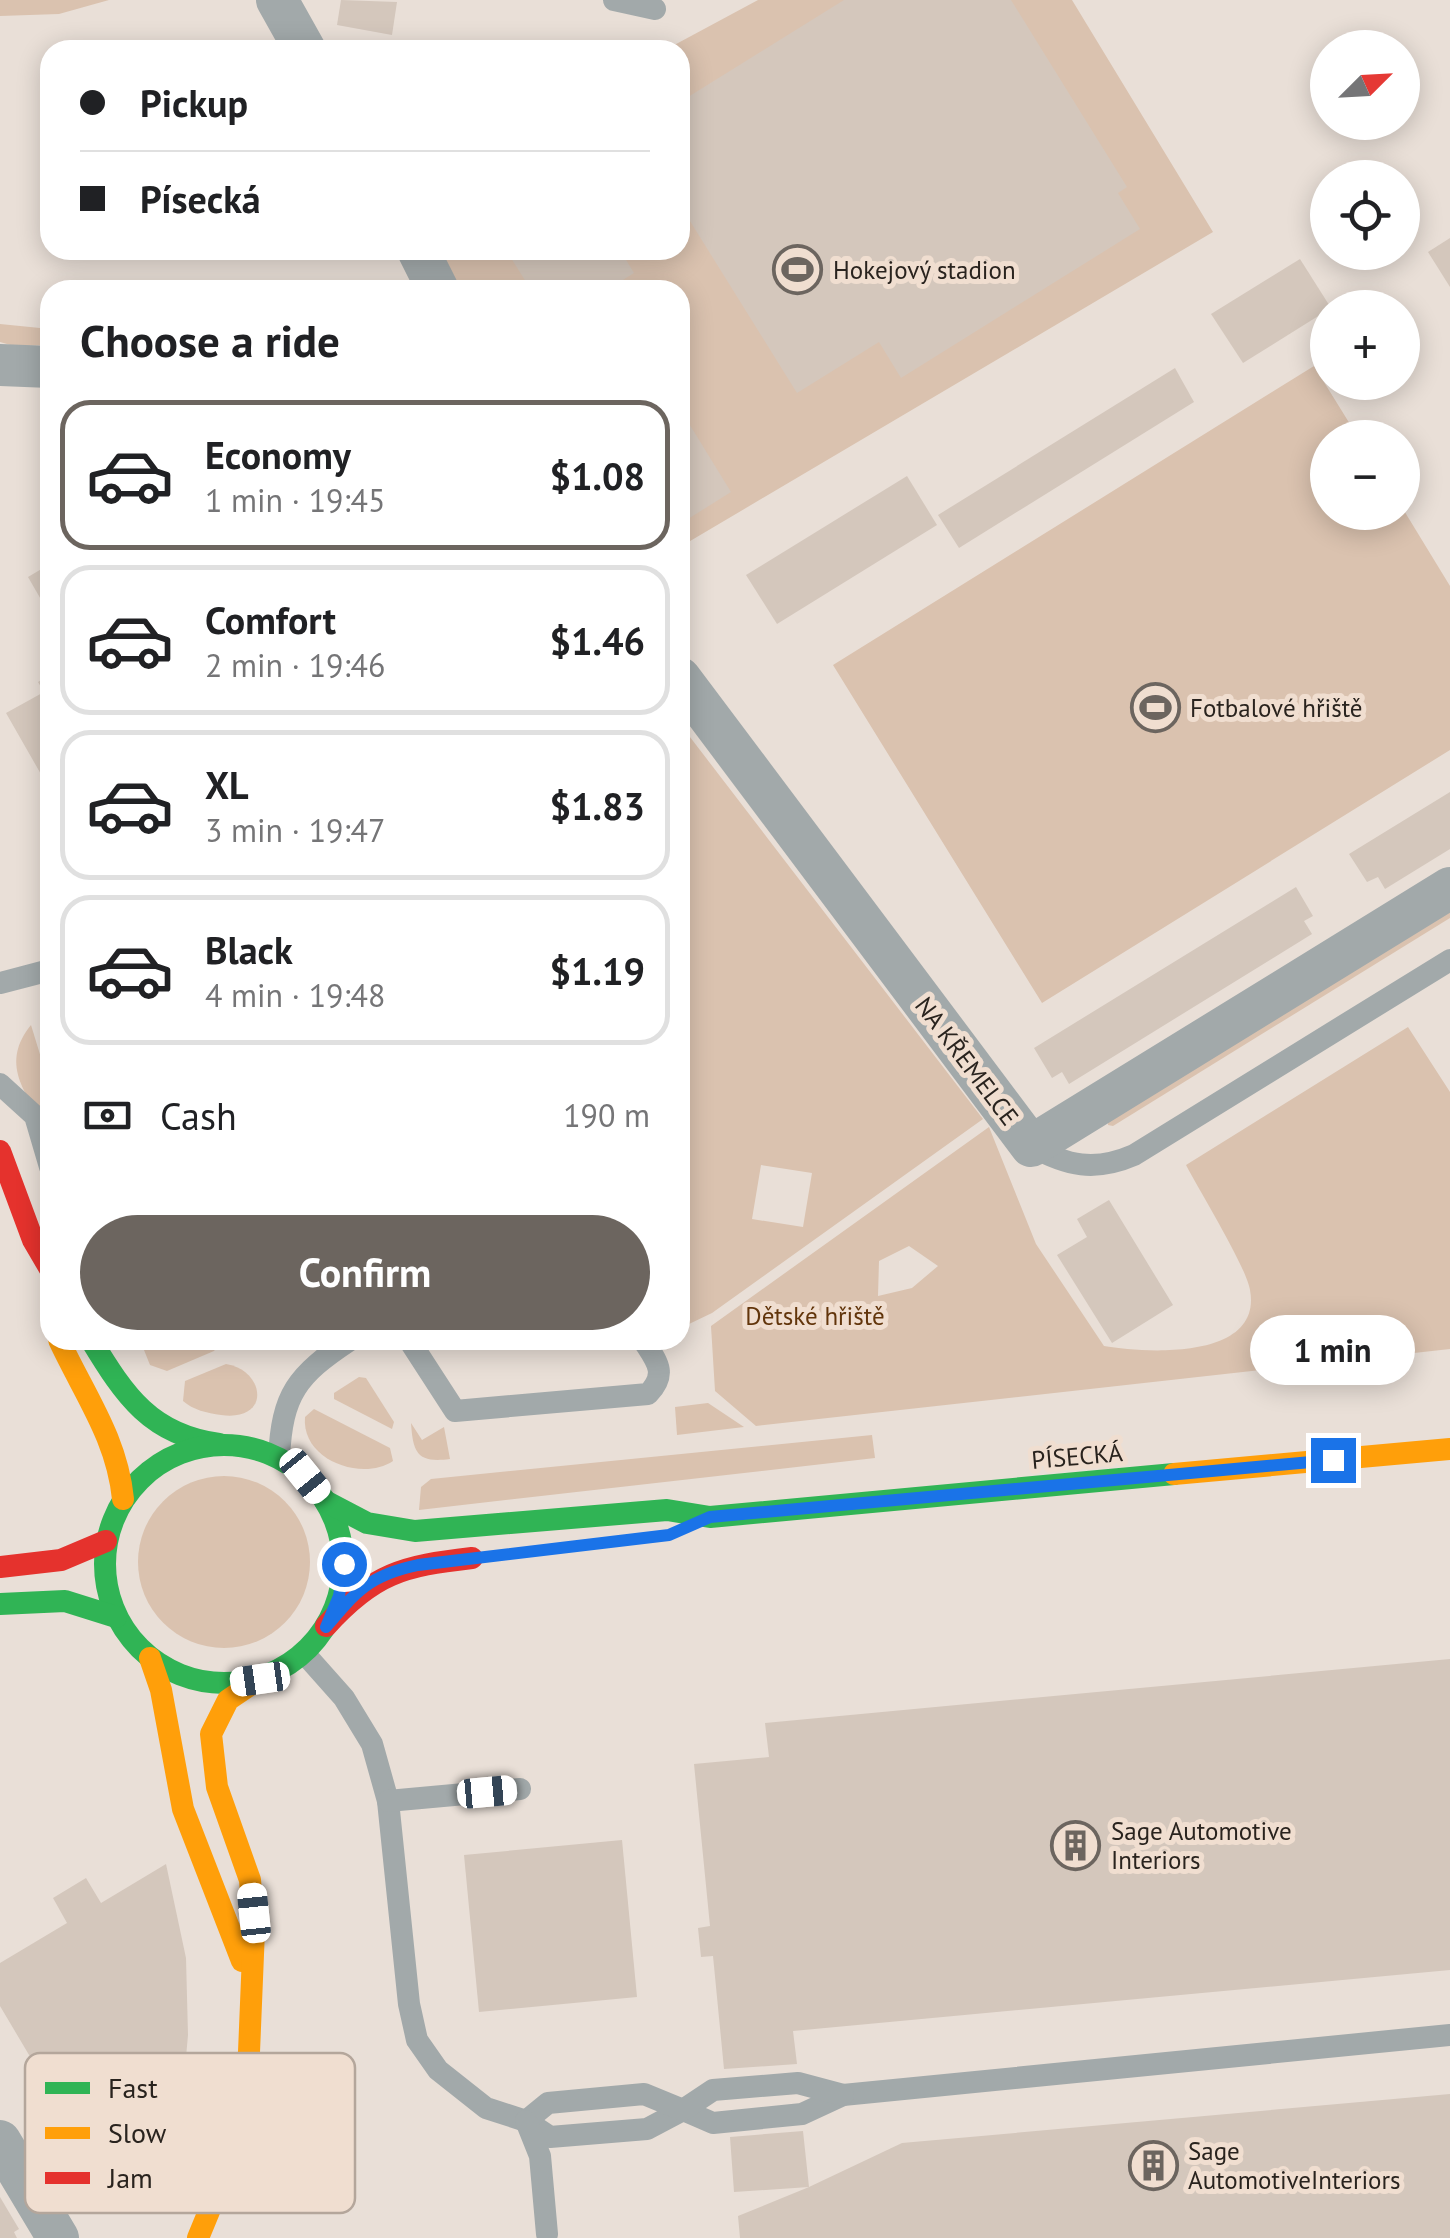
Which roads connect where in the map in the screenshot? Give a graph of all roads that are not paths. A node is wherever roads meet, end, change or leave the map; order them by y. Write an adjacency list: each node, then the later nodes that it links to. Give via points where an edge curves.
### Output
1 (277, 0): 4 (street)
2 (614, 0): 3 (lane)
3 (655, 9)
4 (299, 40)
5 (0, 366): 6 (street)
6 (40, 366)
7 (690, 691): 14 (street, NA KŘEMELCE)
8 (1450, 888): 14 (street, NA KŘEMELCE)
9 (1450, 960): 14 (lane, via 1108,1166 1078,1166)
10 (40, 972): 11 (lane)
11 (0, 982)
12 (0, 1084): 13 (lane, via 34,1116)
13 (40, 1135)
14 (1030, 1146)
15 (0, 1151): 16 (main road)
16 (40, 1262)
17 (63, 1350): 25 (main road, via 108,1428 122,1468)
18 (97, 1350): 22 (main road, via 158,1424 181,1438)
19 (335, 1350): 24 (lane, via 292,1389)
20 (415, 1350): 21 (lane, via 455,1411 648,1394 661,1370)
21 (649, 1350)
22 (219, 1444): 24 (main road); 25 (main road, via 164,1460)
23 (1450, 1449): 27 (main road, PÍSECKÁ)
24 (279, 1458): 26 (main road)
25 (123, 1499): 29 (main road)
26 (325, 1501): 27 (main road, PÍSECKÁ, via 383,1530 667,1510); 34 (main road, via 344,1564)
27 (710, 1517): 28 (main road, PÍSECKÁ)
28 (669, 1535)
29 (106, 1541): 31 (main road, via 62,1560); 33 (main road, via 105,1580)
30 (495, 1556): 34 (main road, via 385,1572 357,1590)
31 (0, 1567)
32 (0, 1604): 33 (main road, via 66,1602)
33 (116, 1617): 36 (main road)
34 (326, 1627): 35 (main road)
35 (304, 1652): 37 (main road); 39 (lane, via 372,1744)
36 (150, 1658): 37 (main road, via 202,1682); 40 (main road, via 162,1688 179,1794)
37 (260, 1679): 40 (main road, via 223,1705 210,1744 251,1884)
38 (520, 1789): 39 (lane)
39 (388, 1800): 45 (lane, via 417,2040 460,2089 486,2108)
40 (251, 1982): 42 (main road)
41 (1450, 2035): 43 (lane)
42 (248, 2053)
43 (843, 2096): 44 (lane, via 802,2114 714,2123); 44 (lane, via 798,2083 730,2088 713,2090)
44 (683, 2110): 45 (lane, via 644,2094 548,2103); 45 (lane, via 646,2130 550,2137)
45 (526, 2121): 50 (lane, via 540,2156)
46 (0, 2141): 47 (street)
47 (25, 2183)
48 (43, 2213): 51 (street)
49 (208, 2213): 52 (main road)
50 (547, 2234)
51 (58, 2238)
52 (198, 2238)

